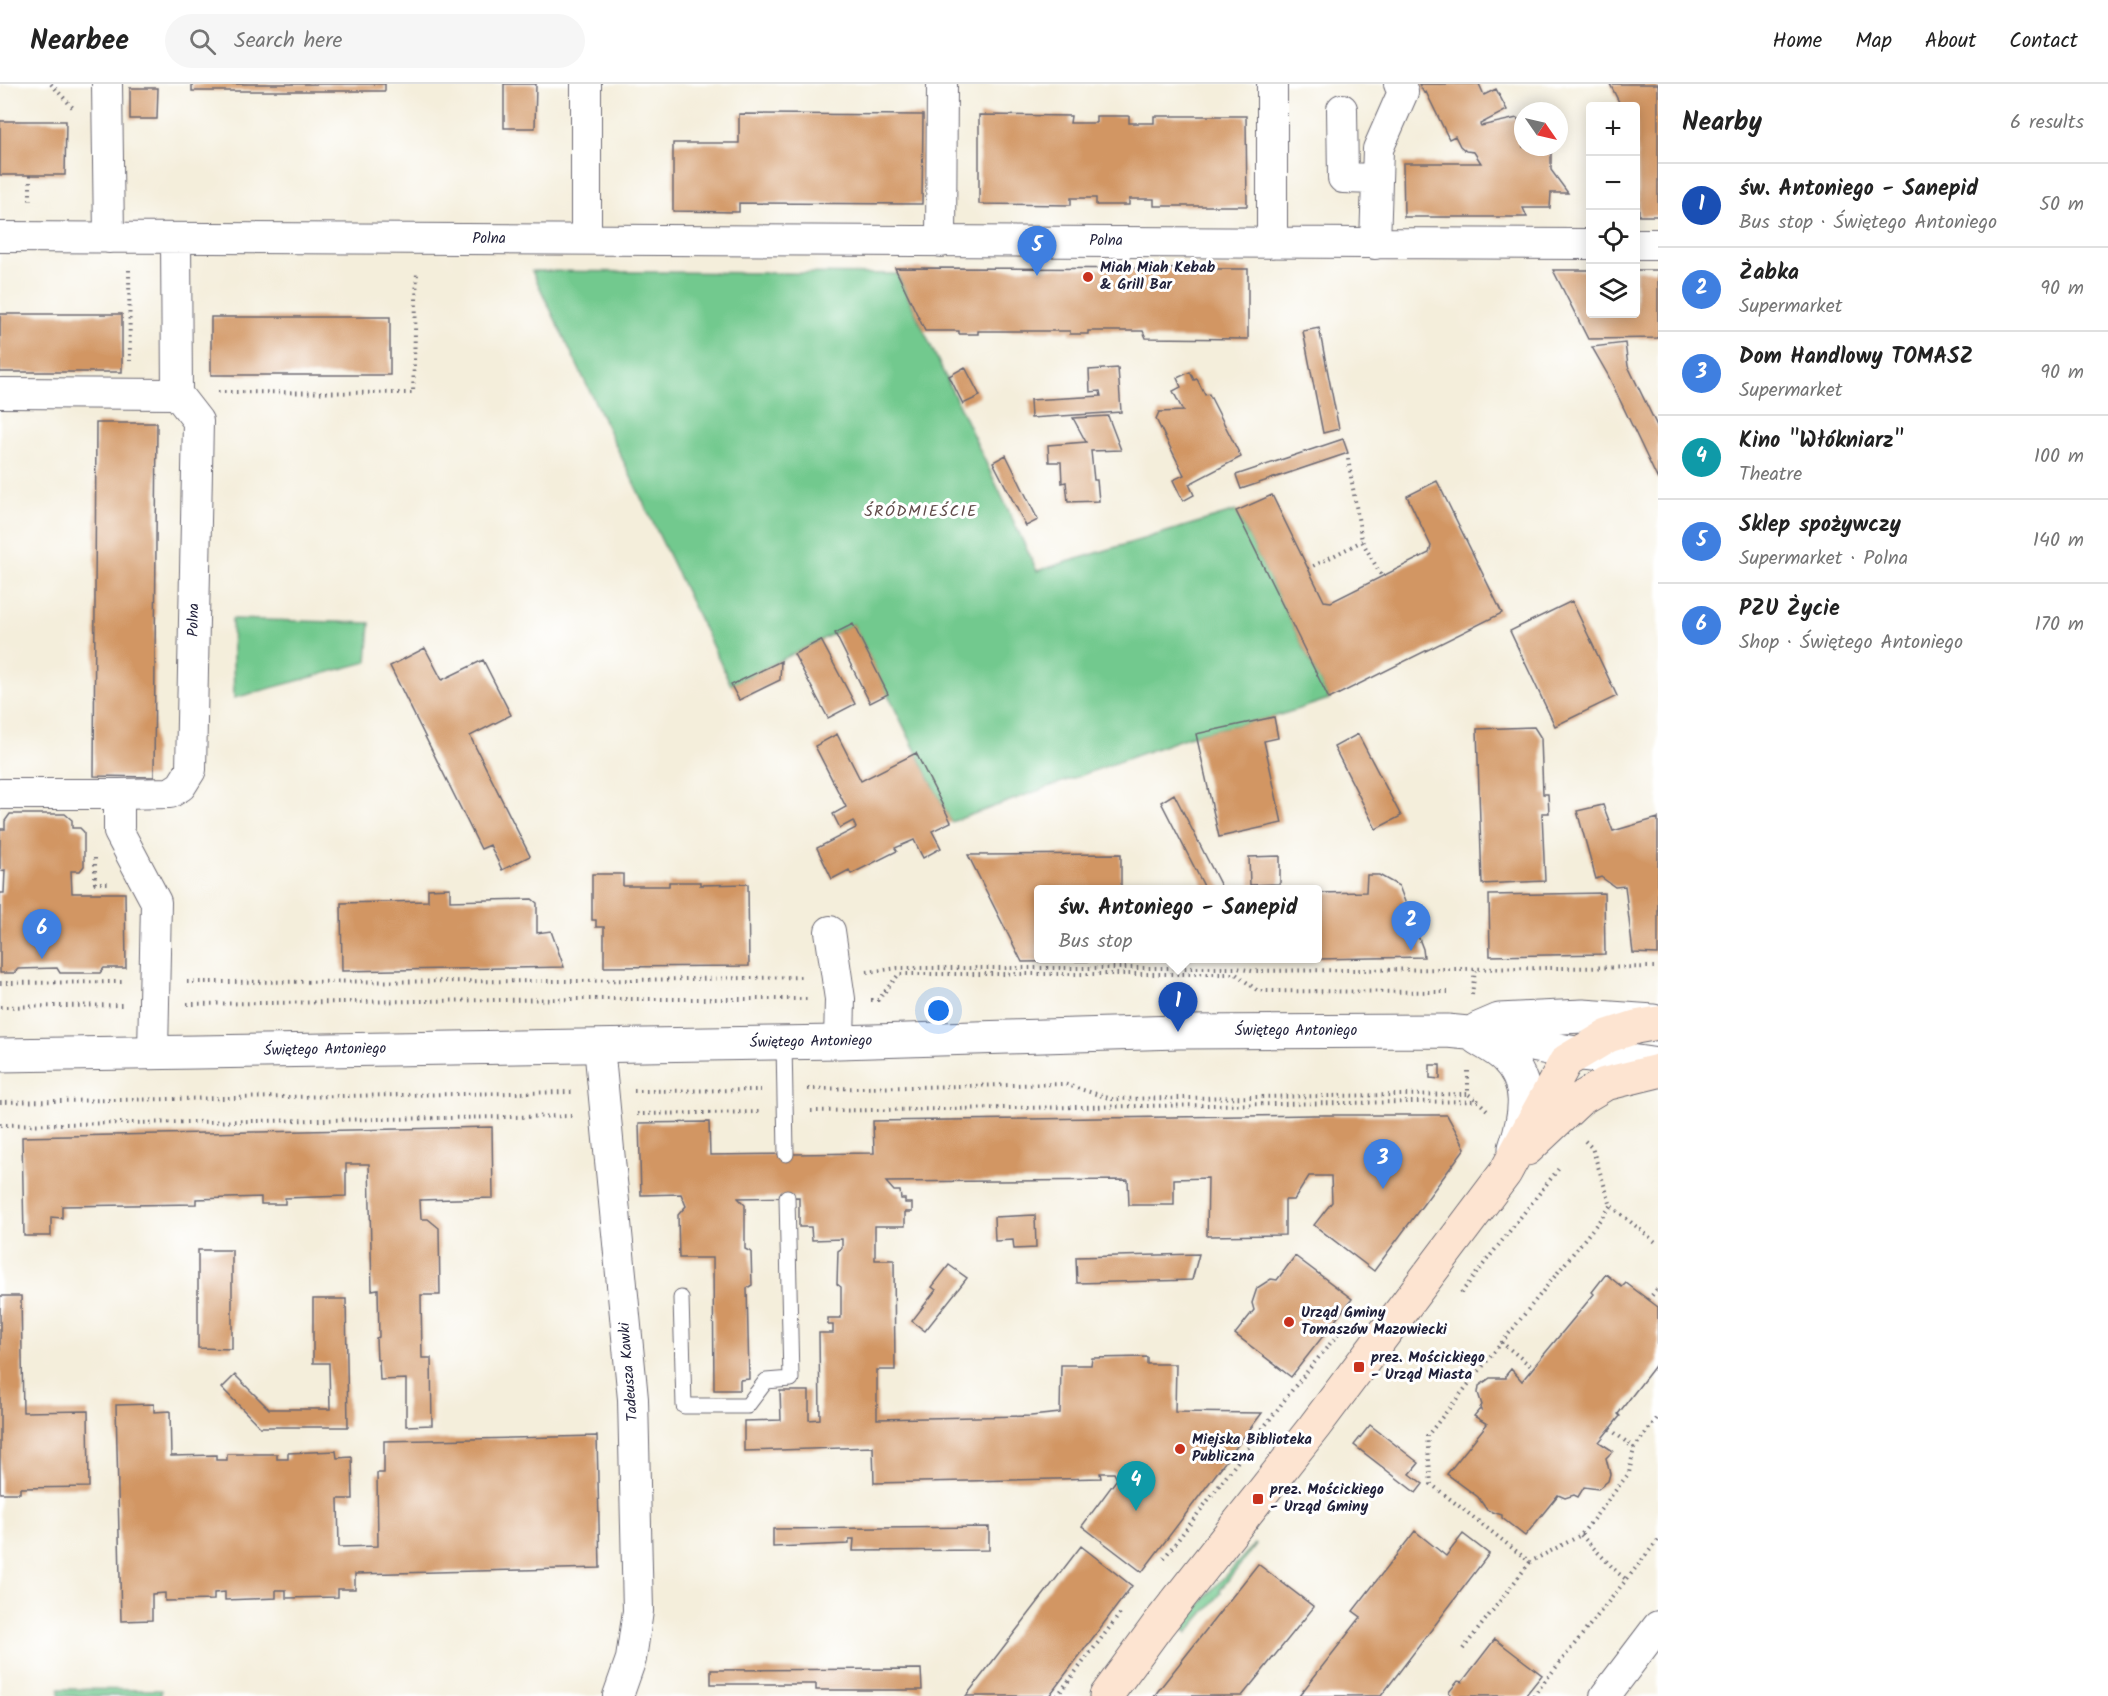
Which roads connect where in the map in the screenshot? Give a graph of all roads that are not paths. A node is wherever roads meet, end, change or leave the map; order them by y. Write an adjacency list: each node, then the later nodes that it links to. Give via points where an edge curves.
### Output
1 (107, 84): 9 (street)
2 (586, 84): 11 (street)
3 (942, 84): 12 (street)
4 (1272, 84): 13 (street)
5 (1399, 84): 7 (street, via 1403,92 1378,149)
6 (1342, 109): 7 (street, via 1343,178)
7 (1376, 179): 14 (street)
8 (0, 237): 9 (street, Polna)
9 (108, 238): 10 (street, Polna)
10 (176, 239): 11 (street, Polna); 19 (street)
11 (586, 239): 12 (street, Polna)
12 (940, 242): 13 (street, Polna)
13 (1272, 243): 14 (street, Polna)
14 (1375, 244): 15 (street, Polna)
15 (1586, 244)
16 (1640, 244): 17 (street)
17 (1658, 244)
18 (0, 393): 19 (street)
19 (177, 394): 21 (street, Polna, via 198,420 191,770 181,786 170,793)
20 (0, 794): 21 (street)
21 (119, 794): 28 (street, via 119,832 156,903)
22 (830, 931): 25 (street, via 840,999)
23 (1658, 1022): 24 (street, Świętego Antoniego, via 1583,1016 1499,1020); 29 (main road, via 1608,1036)
24 (1468, 1033): 25 (street, Świętego Antoniego, via 1178,1032); 29 (street, Świętego Antoniego); 34 (street, via 1503,1055 1524,1085 1524,1121)
25 (839, 1042): 26 (street, Świętego Antoniego)
26 (784, 1043): 27 (street, Świętego Antoniego); 33 (lane)
27 (599, 1046): 28 (street, Świętego Antoniego); 38 (street, Tadeusza Kawki, via 633,1399 638,1611 631,1659)
28 (153, 1053): 30 (street, Świętego Antoniego)
29 (1575, 1053): 31 (street, Świętego Antoniego); 34 (main road, via 1557,1074)
30 (0, 1055)
31 (1658, 1065)
32 (1658, 1071): 34 (main road, via 1605,1084 1580,1099)
33 (786, 1154)
34 (1509, 1167): 39 (main road)
35 (787, 1197): 36 (lane, via 791,1379 766,1381 747,1406 684,1406)
36 (681, 1298)
37 (1658, 1626): 40 (street)
38 (618, 1696)
39 (1106, 1696)
40 (1605, 1696)

